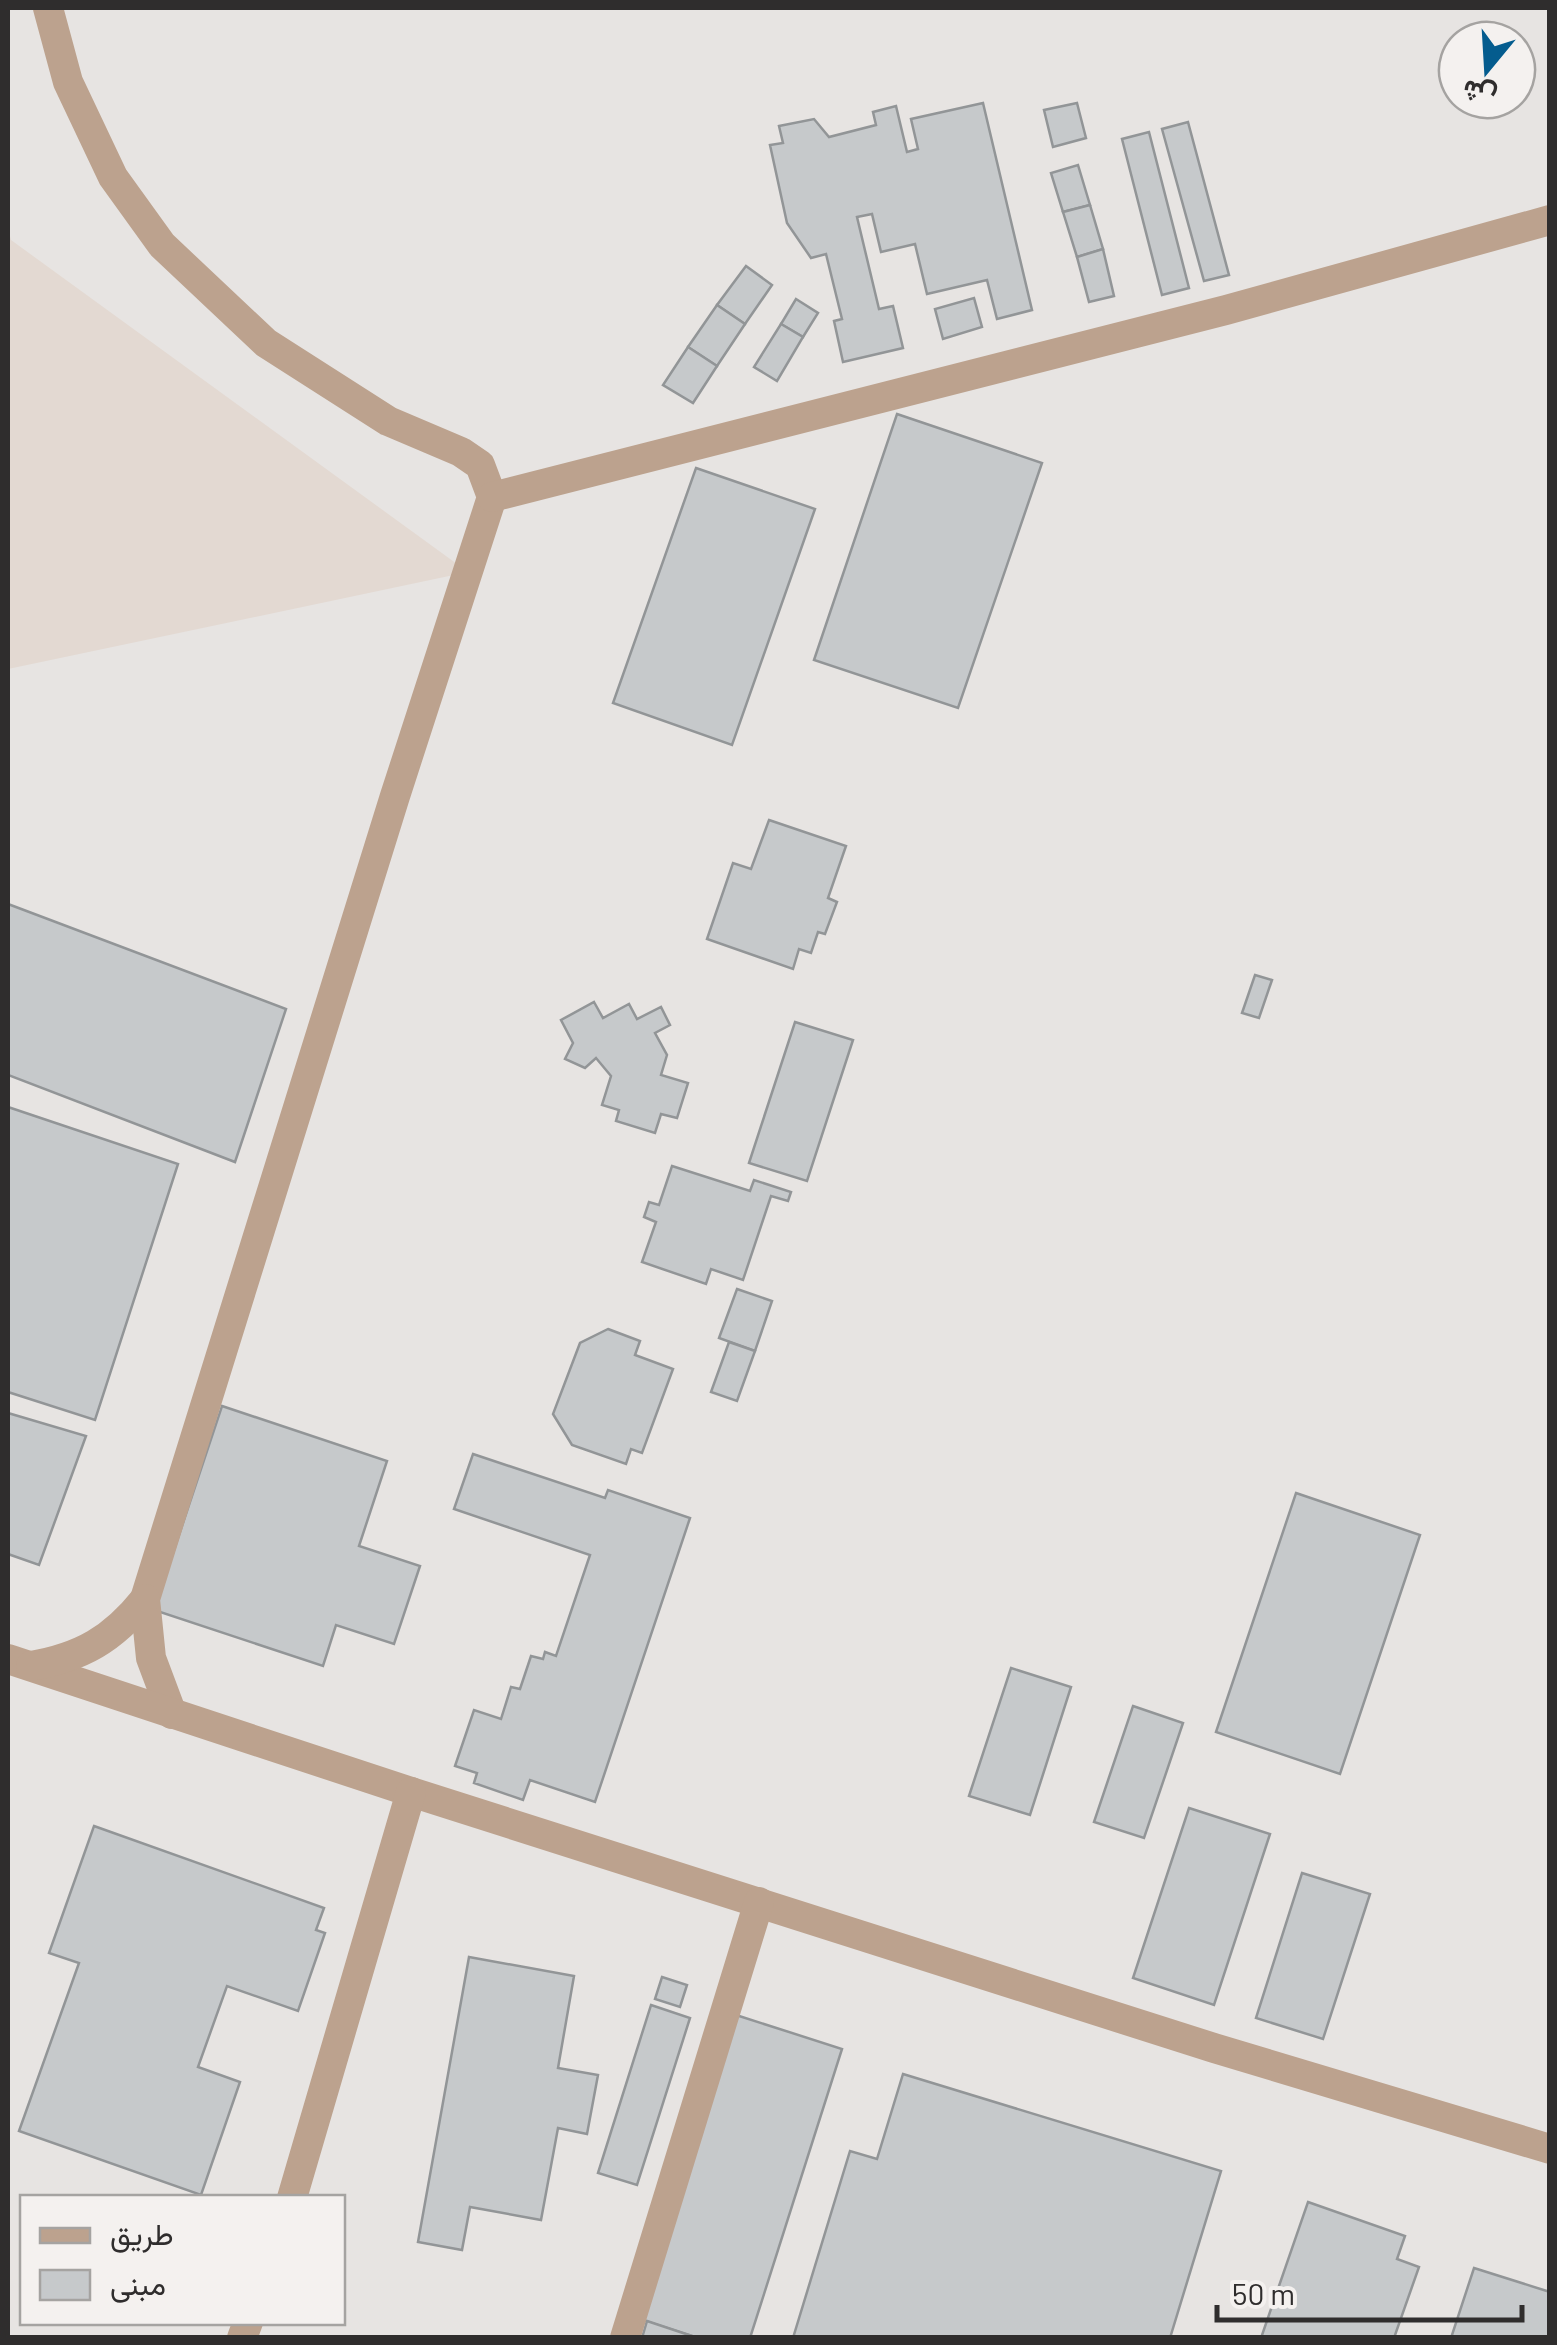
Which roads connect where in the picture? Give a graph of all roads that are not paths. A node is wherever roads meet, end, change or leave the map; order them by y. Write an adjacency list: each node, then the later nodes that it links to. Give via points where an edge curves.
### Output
1 (48, 8): 3 (street, via 68,82 112,178 162,245 266,343 388,421 480,465)
2 (1550, 220): 3 (street, via 1226,310)
3 (492, 496): 4 (street)
4 (146, 1599): 5 (street, via 85,1651 58,1662); 6 (street, via 151,1658)
5 (18, 1663): 6 (street)
6 (172, 1714): 7 (street)
7 (411, 1792): 8 (street); 10 (street)
8 (758, 1902): 9 (street); 11 (street)
9 (1550, 2149)
10 (293, 2195)
11 (626, 2338)

